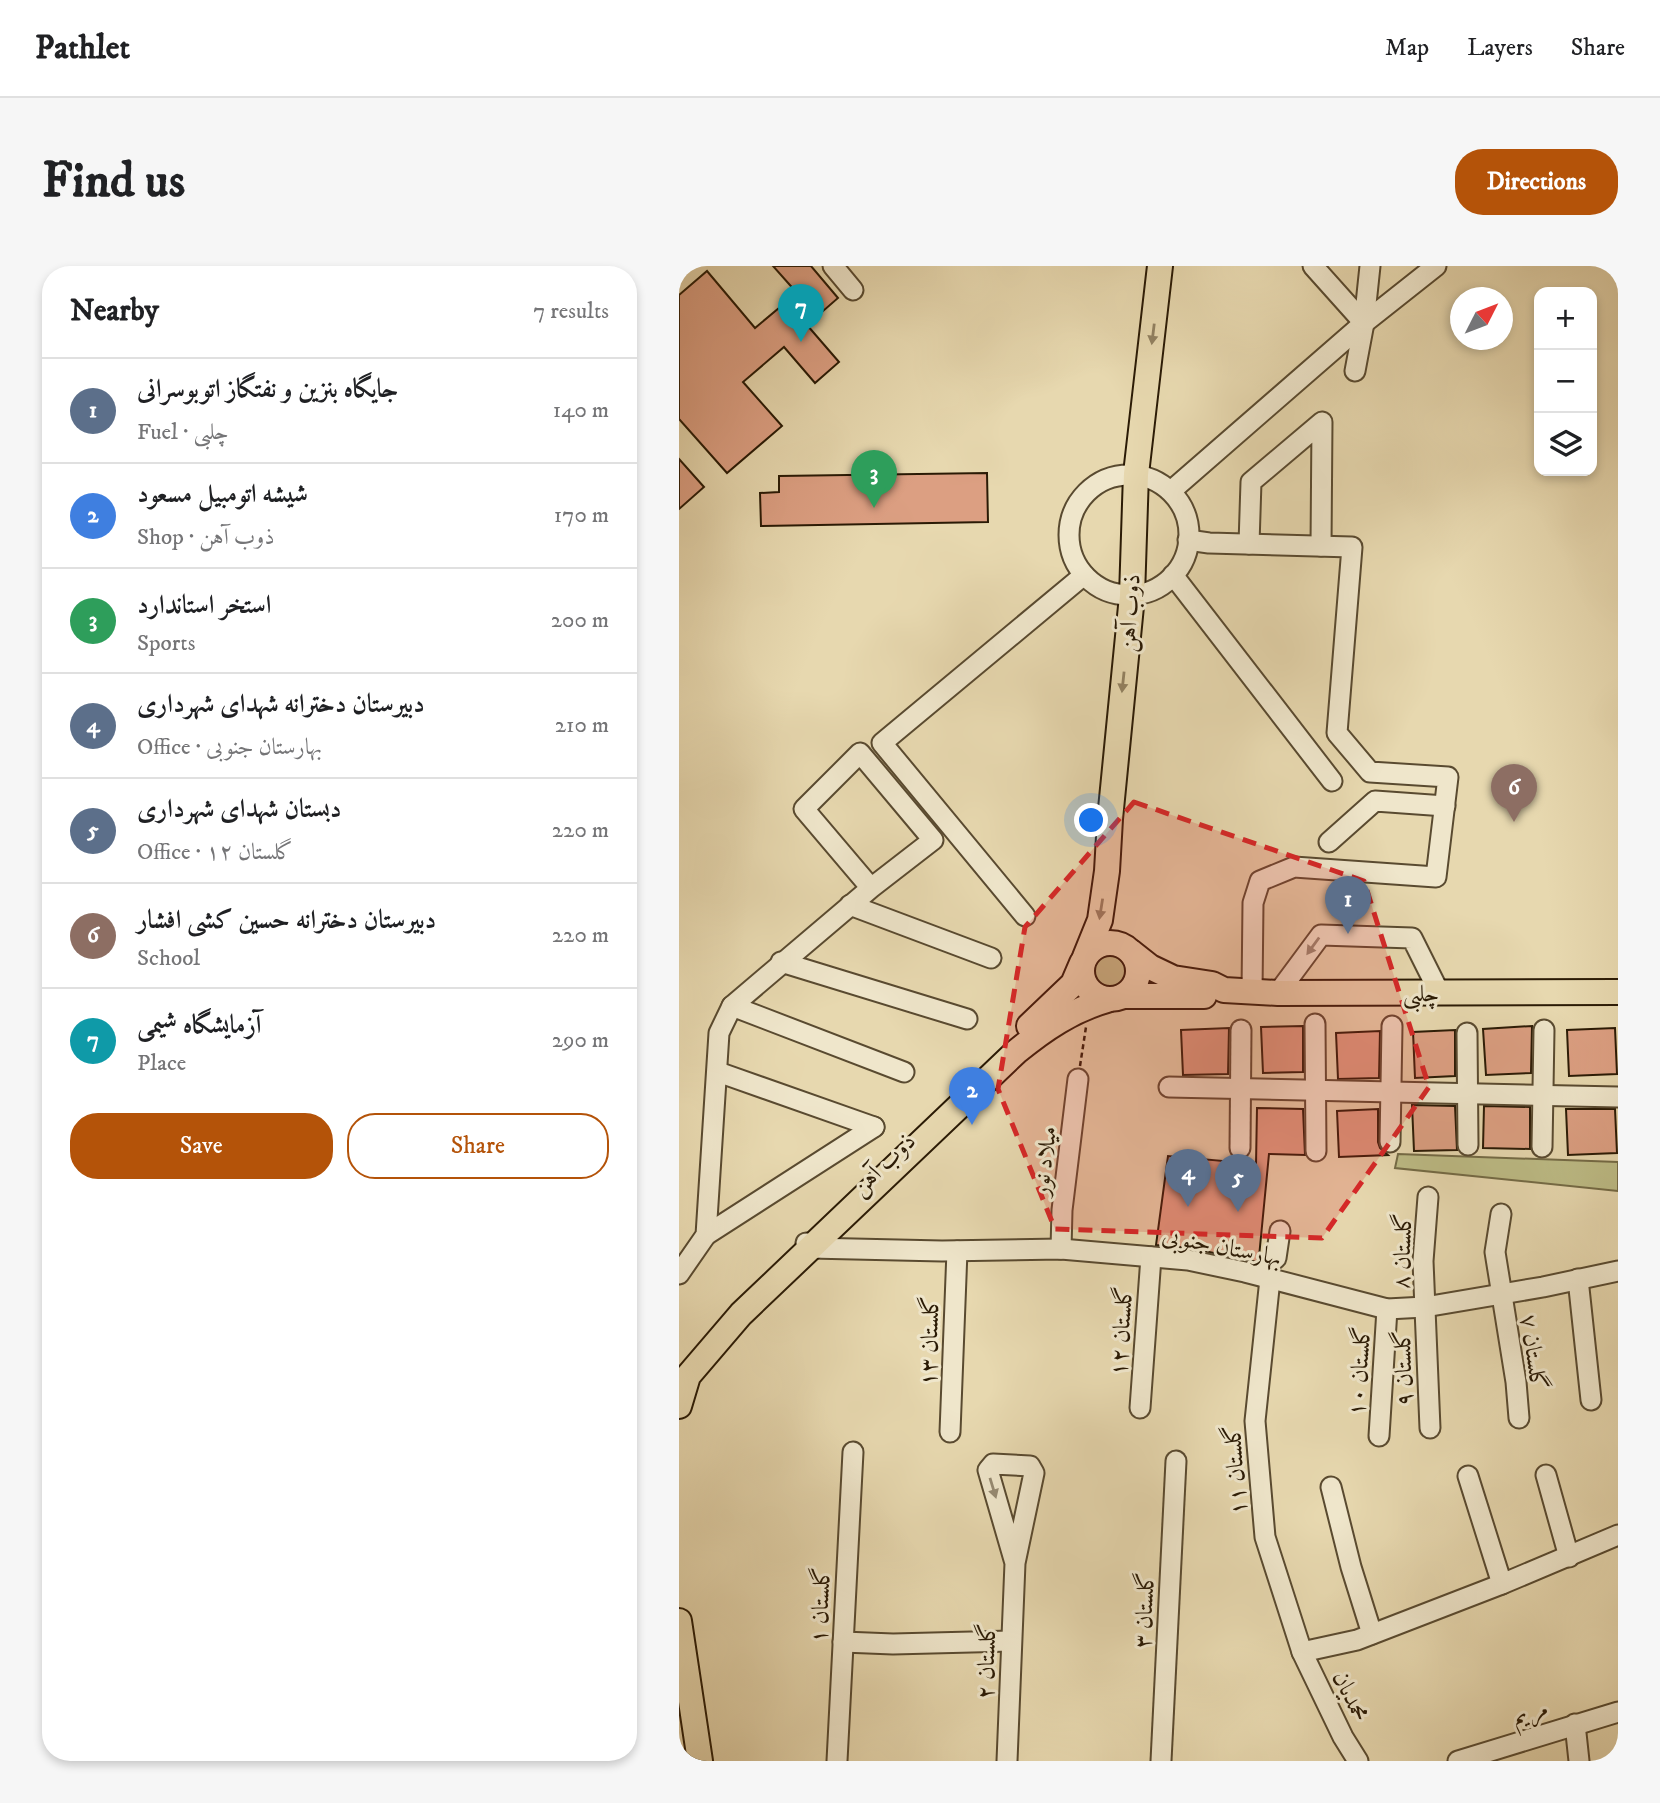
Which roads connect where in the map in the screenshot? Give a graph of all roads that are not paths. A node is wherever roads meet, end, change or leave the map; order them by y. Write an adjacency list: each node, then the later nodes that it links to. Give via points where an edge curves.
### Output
1 (833, 266): 6 (street)
2 (1160, 266): 9 (main road, ذوب آهن, one-way to 9)
3 (1313, 266): 7 (street)
4 (1370, 266): 7 (street)
5 (1436, 266): 7 (street)
6 (853, 290)
7 (1364, 323): 8 (street); 10 (street)
8 (1355, 371)
9 (1136, 474): 10 (street); 14 (street, via 1097,484 1073,513 1072,551); 16 (main road, ذوب آهن)
10 (1171, 491): 11 (street, via 1183,508)
11 (1188, 540): 12 (street); 15 (street)
12 (1249, 544): 13 (street); 13 (street, via 1251,482 1322,422)
13 (1321, 546): 18 (street, via 1352,547 1337,733 1370,772 1448,777)
14 (1084, 575): 16 (street, via 1110,591); 22 (street, via 882,743)
15 (1173, 575): 16 (street, via 1150,591); 17 (street)
16 (1132, 596): 25 (main road, ذوب آهن, one-way to 25, via 1107,871 1100,920)
17 (1332, 781)
18 (1445, 806): 19 (street, via 1375,801); 28 (street, via 1436,877 1294,867 1260,881 1253,903)
19 (1329, 842)
20 (871, 888): 20 (street, via 804,808 860,753 933,840); 21 (street)
21 (850, 905): 24 (street); 26 (street)
22 (1025, 916)
23 (1131, 952): 25 (main road, via 1117,943 1099,944); 27 (main road, via 1173,978); 32 (main road, via 1139,975 1131,990)
24 (991, 958)
25 (1084, 960): 32 (main road, via 1087,988); 59 (main road, ذوب آهن, via 1073,985)
26 (781, 962): 33 (street); 34 (street)
27 (1224, 990): 28 (main road, چلبی); 32 (main road, via 1204,996)
28 (1252, 992): 31 (main road, چلبی)
29 (1439, 992): 30 (main road, چلبی); 31 (main road, چلبی); 31 (street, one-way to 31, via 1412,938 1321,935)
30 (1618, 992)
31 (1279, 993)
32 (1107, 1000): 59 (main road, ذوب آهن, via 1041,1032 1016,1052)
33 (732, 1006): 40 (street, via 719,1033); 41 (street)
34 (967, 1018)
35 (1315, 1024): 45 (street)
36 (1392, 1027): 46 (street)
37 (1241, 1030): 44 (street)
38 (1544, 1030): 48 (street)
39 (1467, 1033): 47 (street)
40 (718, 1072): 58 (street); 58 (street, via 874,1127)
41 (904, 1072)
42 (1078, 1079): 60 (street, میلاد نور)
43 (1169, 1087): 44 (street)
44 (1241, 1089): 45 (street); 53 (street)
45 (1316, 1090): 46 (street); 54 (street)
46 (1391, 1092): 47 (street); 50 (street)
47 (1466, 1093): 48 (street); 51 (street)
48 (1543, 1095): 49 (street); 52 (street)
49 (1618, 1097)
50 (1390, 1142)
51 (1468, 1145)
52 (1542, 1147)
53 (1240, 1148)
54 (1316, 1151)
55 (1428, 1198): 68 (street, گلستان ۸)
56 (1501, 1214): 67 (street, گلستان ۷, via 1495,1252)
57 (1280, 1231): 65 (street)
58 (706, 1235): 64 (street)
59 (807, 1244): 61 (street, بهارستان جنوبی); 70 (main road, ذوب آهن, via 733,1306)
60 (1061, 1249): 61 (street, بهارستان جنوبی); 62 (street, بهارستان جنوبی)
61 (957, 1251): 76 (street, گلستان ۱۳)
62 (1151, 1258): 65 (street, بهارستان جنوبی, via 1188,1260); 73 (street, گلستان ۱۲)
63 (1618, 1271): 66 (street, بهارستان جنوبی)
64 (679, 1274)
65 (1267, 1278): 69 (street, بهارستان جنوبی); 91 (street, گلستان ۱۱, via 1256,1433 1265,1537)
66 (1578, 1279): 67 (street, بهارستان جنوبی); 71 (street)
67 (1500, 1292): 68 (street, بهارستان جنوبی); 74 (street, گلستان ۷)
68 (1425, 1307): 69 (street, بهارستان جنوبی); 75 (street, گلستان ۹)
69 (1387, 1309): 77 (street, گلستان ۱۰)
70 (684, 1370): 72 (main road)
71 (1591, 1400)
72 (679, 1406)
73 (1140, 1408)
74 (1519, 1418)
75 (1430, 1428)
76 (950, 1432)
77 (1379, 1436)
78 (853, 1452): 90 (street, گلستان ۱)
79 (1177, 1461): 99 (street, گلستان ۳)
80 (1546, 1475): 84 (street)
81 (1468, 1476): 86 (street)
82 (1331, 1487): 88 (street)
83 (1618, 1535): 84 (street)
84 (1569, 1557): 86 (street)
85 (1015, 1563): 85 (street, گلستان ۲, one-way to 85, via 1034,1473 1030,1466 993,1464 988,1470); 89 (street, گلستان ۲)
86 (1501, 1584): 88 (street)
87 (679, 1621): 96 (main road)
88 (1372, 1634): 91 (street)
89 (1011, 1641): 90 (street); 98 (street, گلستان ۲)
90 (843, 1642): 97 (street, گلستان ۱)
91 (1302, 1652): 100 (street, محمدیان)
92 (1618, 1712): 93 (street, مریم)
93 (1576, 1724): 101 (street, مریم); 102 (street)
94 (679, 1730): 95 (main road)
95 (689, 1761)
96 (700, 1761)
97 (837, 1761)
98 (1007, 1761)
99 (1161, 1761)
100 (1358, 1761)
101 (1458, 1761)
102 (1579, 1761)

